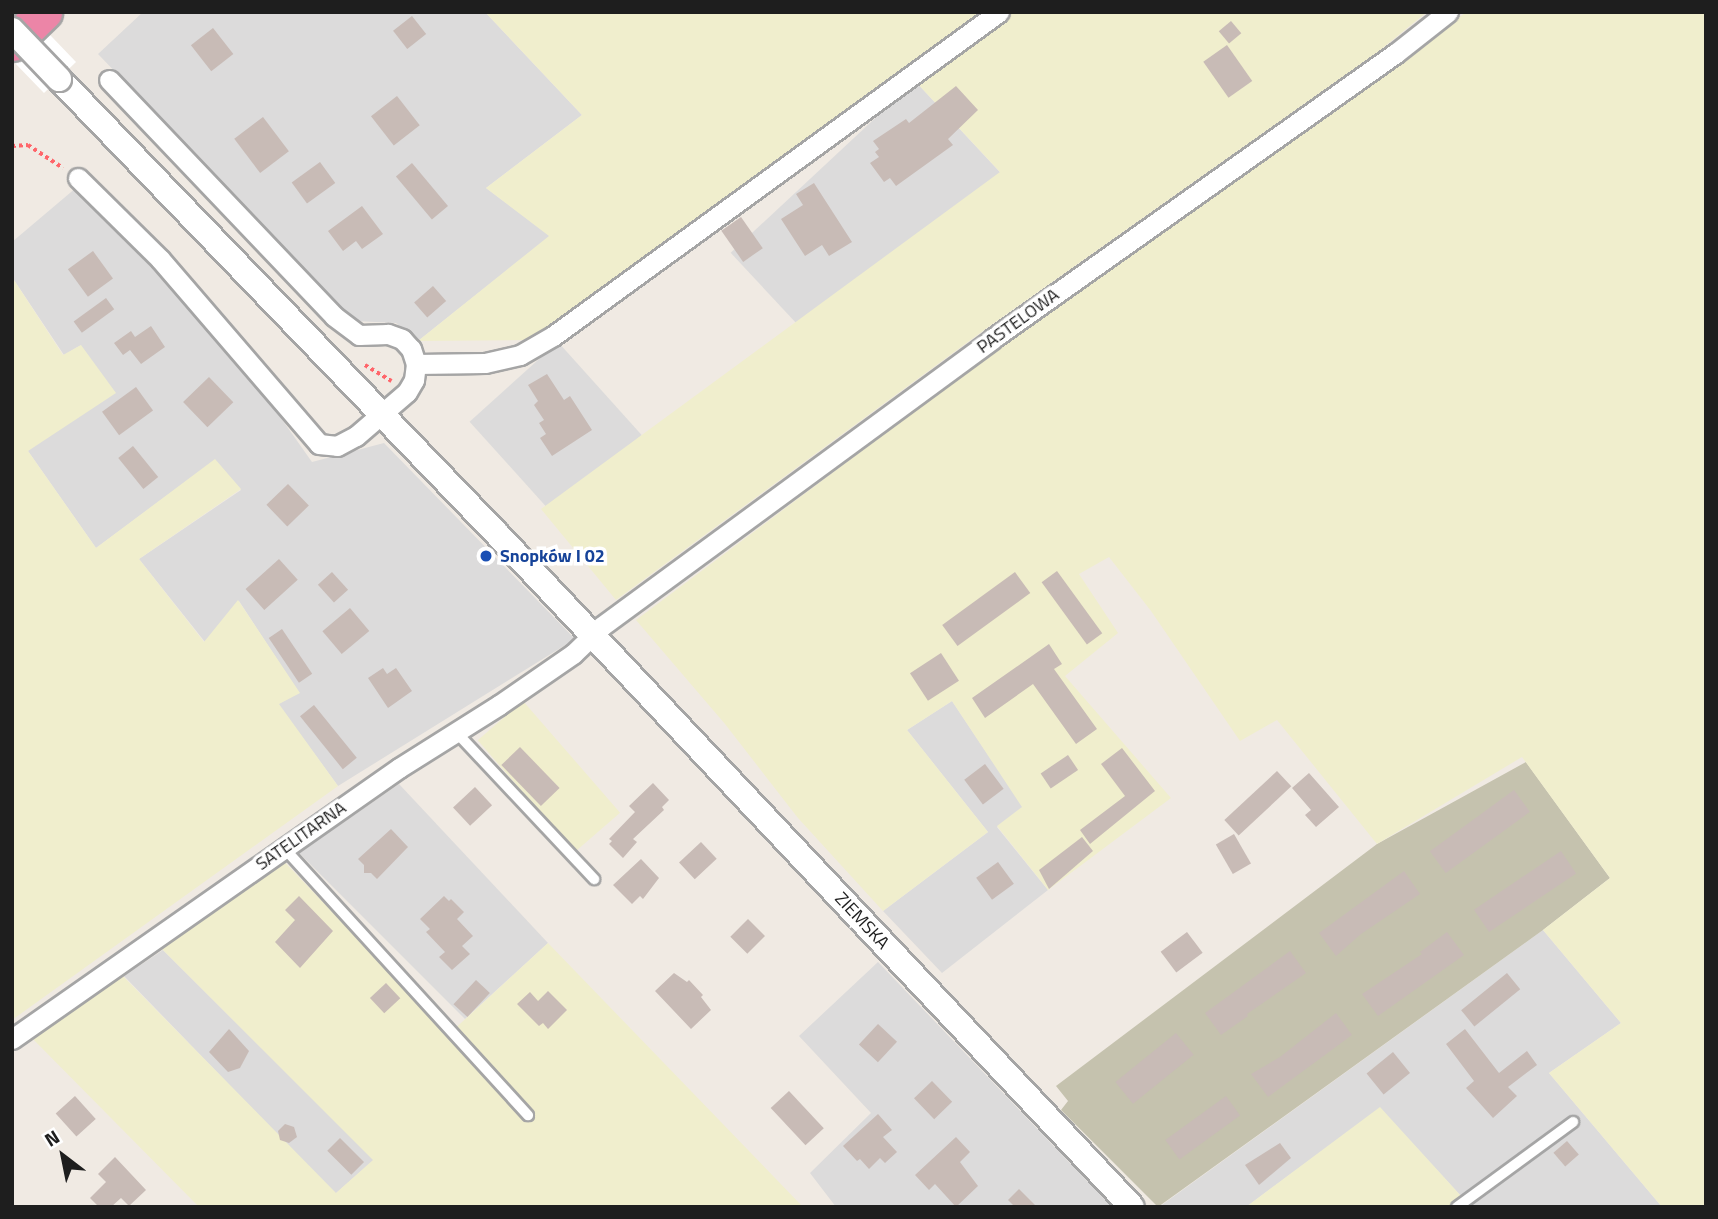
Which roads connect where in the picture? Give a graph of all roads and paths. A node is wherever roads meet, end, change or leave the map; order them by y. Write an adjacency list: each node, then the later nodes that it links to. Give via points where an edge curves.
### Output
1 (44, 12): 5 (highway)
2 (999, 12): 9 (street, via 760,192 553,336 520,355 485,362)
3 (1448, 12): 11 (street, PASTELOWA, via 992,339)
4 (12, 30): 10 (street, ZIEMSKA, bridge)
5 (12, 43)
6 (109, 80): 9 (street, via 334,316 359,335 388,334 402,339)
7 (12, 146): 8 (path, via 28,145)
8 (78, 178): 10 (street, via 160,260 318,444 337,446)
9 (416, 364): 10 (street, via 407,391)
10 (382, 414): 11 (street, ZIEMSKA)
11 (592, 636): 12 (street, SATELITARNA, via 573,654); 18 (street, ZIEMSKA)
12 (456, 732): 13 (street, SATELITARNA); 14 (lane)
13 (284, 848): 15 (street, SATELITARNA); 16 (lane)
14 (594, 879)
15 (12, 1039)
16 (528, 1115)
17 (1573, 1122): 19 (lane)
18 (1132, 1207)
19 (1457, 1207)

